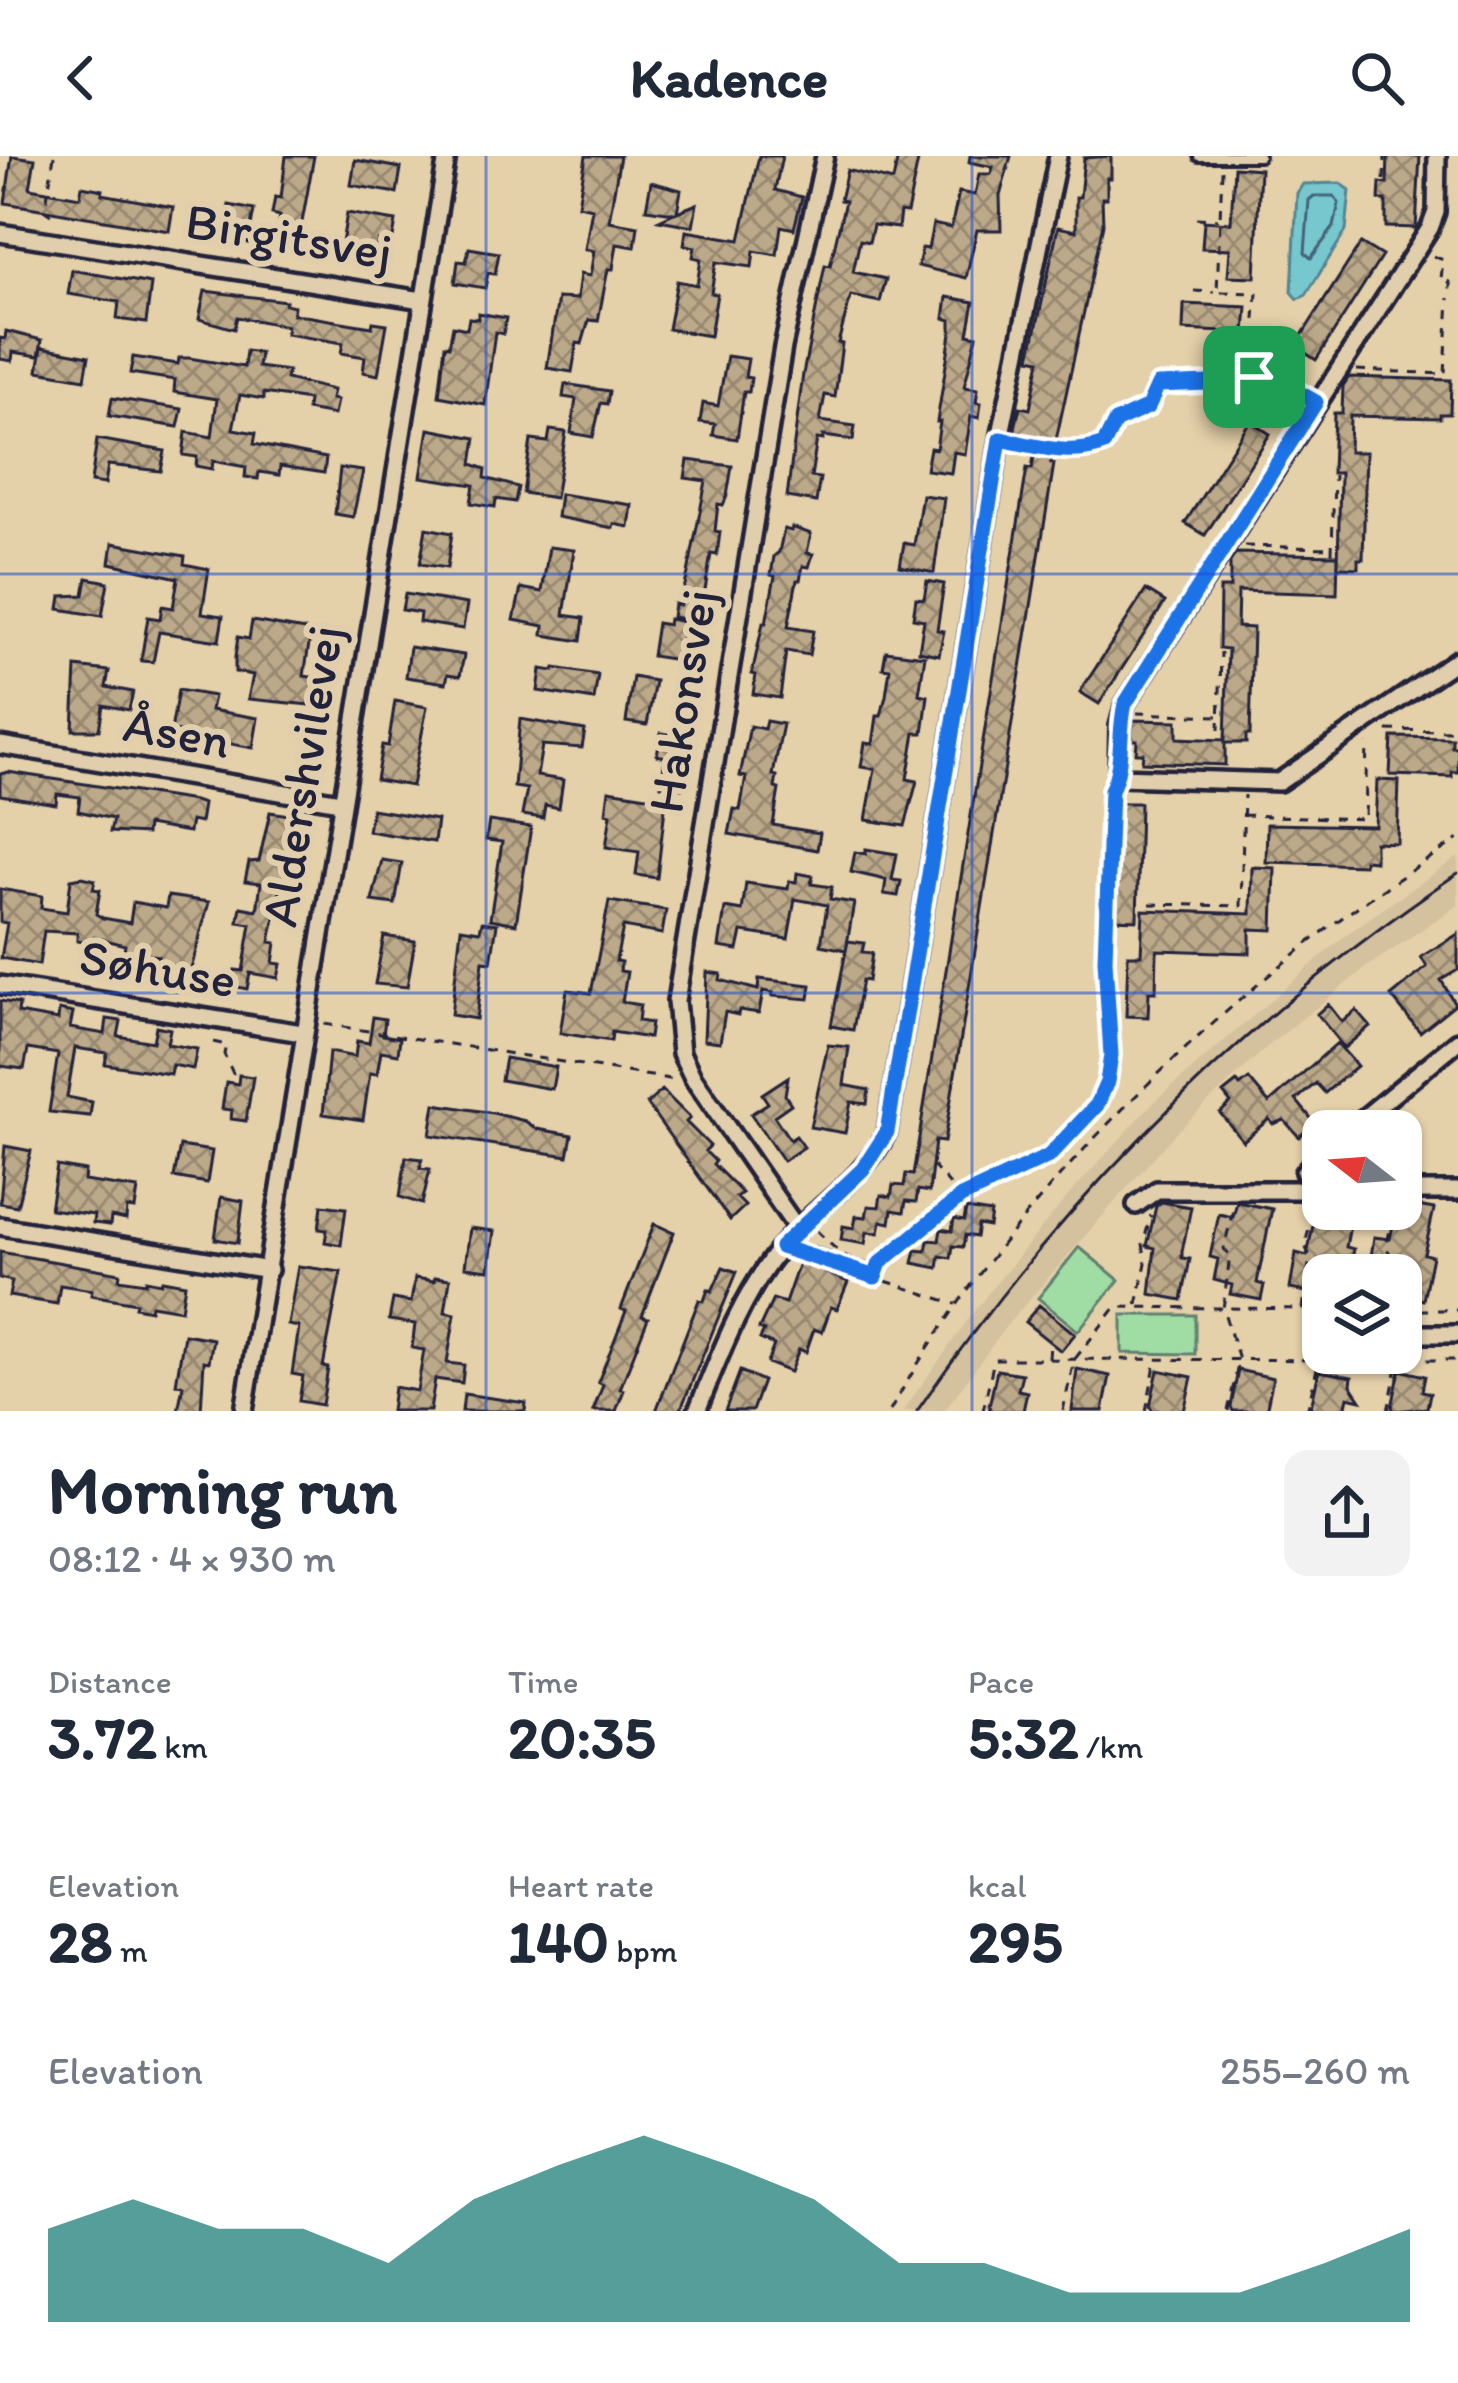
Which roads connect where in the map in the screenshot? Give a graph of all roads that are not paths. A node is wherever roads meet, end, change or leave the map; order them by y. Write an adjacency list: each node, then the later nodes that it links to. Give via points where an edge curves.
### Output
1 (446, 156): 9 (street, Aldershvilevej)
2 (825, 156): 22 (street, Hakonsvej, via 783,347 676,1001 679,1044 693,1078)
3 (1058, 156): 22 (street, via 1000,439 887,1132 863,1169)
4 (1199, 156): 5 (lane)
5 (1222, 156): 6 (lane)
6 (1259, 156)
7 (1437, 156): 10 (street, via 1436,212 1417,248 1123,713 1118,777 1279,782)
8 (0, 232): 9 (street, Birgitsvej)
9 (422, 300): 12 (street, Aldershvilevej)
10 (1458, 659)
11 (0, 745): 12 (street, Åsen)
12 (340, 802): 14 (street, Aldershvilevej)
13 (0, 986): 14 (street, Søhuse)
14 (303, 1027): 23 (street, Aldershvilevej)
15 (1458, 1041): 16 (street)
16 (1374, 1110)
17 (1302, 1190): 20 (street, via 1157,1190)
18 (1422, 1191): 19 (street)
19 (1458, 1191)
20 (1136, 1205)
21 (0, 1226): 23 (street)
22 (802, 1226): 27 (street, via 730,1331)
23 (268, 1270): 26 (street, Aldershvilevej)
24 (1422, 1334): 25 (street)
25 (1458, 1334)
26 (244, 1411)
27 (697, 1411)

